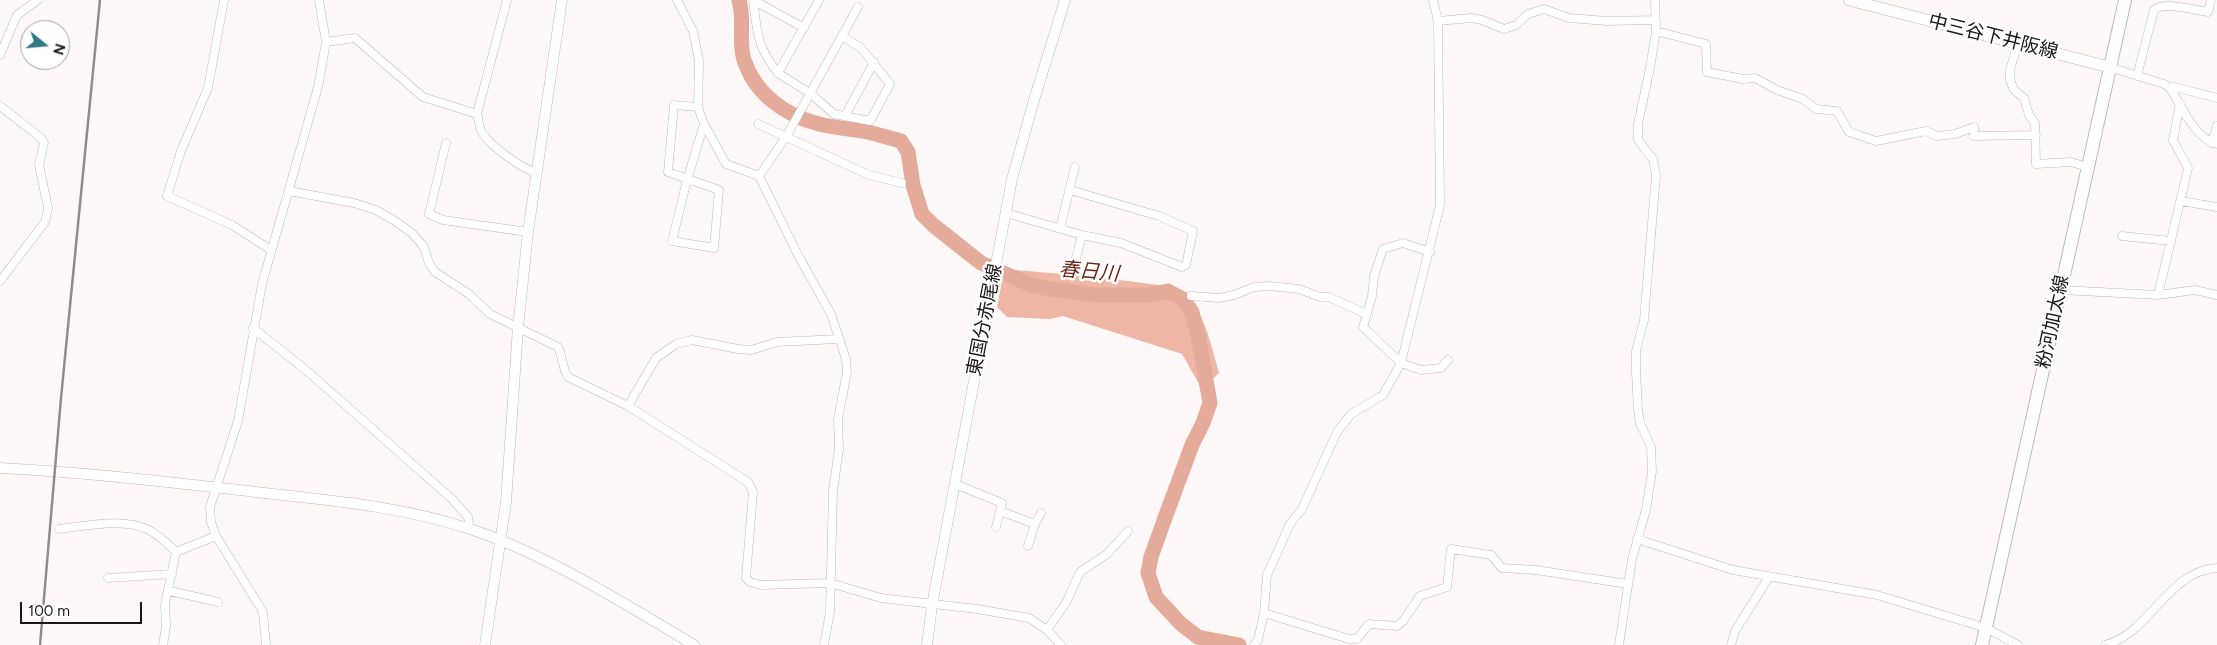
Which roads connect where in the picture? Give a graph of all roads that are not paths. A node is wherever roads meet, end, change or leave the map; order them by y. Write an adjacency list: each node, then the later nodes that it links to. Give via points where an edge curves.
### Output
1 (38, 0): 23 (street, via 17,15)
2 (224, 0): 59 (street, via 208,88 181,151 167,196 232,225)
3 (319, 0): 21 (street)
4 (507, 0): 34 (street)
5 (562, 0): 45 (street)
6 (677, 0): 33 (street, via 693,31 699,61)
7 (753, 0): 18 (street); 26 (street, via 758,38 766,58)
8 (819, 0): 18 (street)
9 (1065, 0): 53 (street, 東国分赤尾線, via 1012,179)
10 (1432, 0): 17 (street)
11 (1655, 0): 16 (street)
12 (1849, 0): 22 (main road, 中三谷下井阪線)
13 (2124, 0): 25 (main road, 粉河加太線)
14 (2211, 0): 27 (street, via 2208,12 2171,6 2154,10)
15 (858, 7): 20 (street)
16 (1654, 20): 17 (street, via 1570,18 1544,8 1504,29 1471,18); 19 (street)
17 (1438, 21): 60 (street, via 1440,205)
18 (804, 28): 26 (street)
19 (1656, 30): 39 (street, via 1706,44 1708,72 1743,79 1755,78 1804,99 1816,109 1837,111 1849,132 1876,141 1926,131 1936,136 1955,134 1974,127 1974,136); 85 (street, via 1638,124 1638,140 1653,158 1656,175 1644,320 1636,351 1638,410 1651,447 1652,472)
20 (842, 36): 24 (street, via 861,48); 29 (street)
21 (326, 42): 34 (street, via 355,38 424,97); 50 (street, via 318,87)
22 (2018, 43): 25 (main road, 中三谷下井阪線); 39 (street, via 2010,80 2014,90 2024,98 2035,123)
23 (0, 55)
24 (874, 62): 35 (street); 35 (street, via 890,84 870,121)
25 (2109, 67): 27 (street); 44 (main road, 粉河加太線)
26 (778, 73): 29 (street)
27 (2137, 76): 28 (street)
28 (2170, 88): 30 (street); 31 (street)
29 (809, 97): 35 (street, via 834,114); 40 (street)
30 (2217, 98)
31 (2180, 104): 42 (street, via 2204,138); 51 (street, via 2173,140 2188,168)
32 (0, 106): 62 (street, via 44,143 39,164 48,208 45,222)
33 (698, 107): 36 (street); 47 (street, via 674,105 668,172)
34 (477, 114): 45 (street, via 482,132 514,160)
35 (845, 116)
36 (704, 124): 46 (street, via 726,164); 47 (street)
37 (758, 124): 40 (street)
38 (2217, 126): 42 (street)
39 (2036, 135): 44 (street, via 2036,164 2071,162)
40 (786, 137): 46 (street); 48 (street, via 869,175)
41 (446, 143): 55 (street, via 429,214 443,220)
42 (2215, 143)
43 (1075, 167): 49 (street)
44 (2087, 167): 63 (main road, 粉河加太線)
45 (537, 173): 55 (street)
46 (758, 176): 70 (street, via 831,314)
47 (687, 180): 47 (street, via 720,190 714,248 672,241)
48 (902, 183)
49 (1070, 190): 54 (street); 56 (street, via 1159,216 1193,231 1186,265 1182,267 1121,243)
50 (289, 191): 59 (street); 69 (street, via 354,203 395,221 424,247 436,272 469,294 490,314)
51 (2180, 201): 52 (street); 58 (street)
52 (2217, 207)
53 (1006, 213): 54 (street); 75 (street, 東国分赤尾線)
54 (1060, 228): 56 (street)
55 (528, 232): 69 (street)
56 (1082, 235): 61 (street)
57 (2122, 236): 58 (street)
58 (2171, 241): 64 (street)
59 (271, 250): 68 (street)
60 (1430, 252): 67 (street, via 1403,243 1383,249); 72 (street)
61 (1073, 270)
62 (0, 281)
63 (2061, 290): 64 (street); 99 (main road, 粉河加太線)
64 (2158, 295): 65 (street, via 2195,290)
65 (2217, 295)
66 (1191, 296): 67 (street, via 1219,298 1254,287 1270,286 1329,297)
67 (1366, 314): 72 (street, via 1363,327)
68 (253, 328): 76 (street, via 238,421); 82 (street, via 307,370 452,499 468,517)
69 (518, 328): 73 (street, via 558,347 568,377); 86 (street)
70 (838, 339): 73 (street, via 777,342 750,350 692,340 676,344 656,358); 93 (street, via 847,372 838,419 839,449 832,491)
71 (1448, 360): 72 (street, via 1441,368 1421,370)
72 (1401, 363): 98 (street, via 1383,395 1351,414 1337,432 1267,575)
73 (628, 406): 93 (street, via 752,487 746,578 750,582 762,585)
74 (0, 468): 76 (street)
75 (954, 484): 77 (street, via 1002,503); 97 (street, 東国分赤尾線)
76 (216, 488): 82 (street, via 372,506); 84 (street, via 210,507)
77 (1000, 511): 79 (street); 80 (street)
78 (1041, 513): 79 (street)
79 (1035, 524): 87 (street)
80 (996, 527)
81 (59, 529): 88 (street, via 133,524 149,530)
82 (470, 529): 86 (street)
83 (1128, 531): 100 (street, via 1107,554 1080,572 1067,602)
84 (216, 536): 88 (street); 103 (street, via 263,612)
85 (1637, 539): 91 (street, via 1733,570); 94 (street)
86 (502, 541): 104 (street); 105 (street, via 562,569)
87 (1028, 546)
88 (176, 552): 90 (street)
89 (2217, 568): 113 (street, via 2203,569 2179,583 2138,626 2118,642)
90 (172, 574): 92 (street); 95 (street)
91 (1769, 577): 99 (street, via 1877,595); 110 (street, via 1735,631)
92 (108, 578)
93 (830, 583): 97 (street, via 881,598); 106 (street, via 830,612)
94 (1628, 584): 98 (street, via 1502,568 1492,555 1451,549 1448,587 1420,596 1397,626 1369,624 1357,639 1349,639); 109 (street)
95 (170, 591): 96 (street); 102 (street, via 165,604)
96 (218, 602)
97 (932, 605): 100 (street, via 1029,618); 107 (street, 東国分赤尾線)
98 (1264, 613): 101 (street)
99 (1986, 628): 111 (main road, 粉河加太線); 112 (street)
100 (1047, 630): 108 (street)
101 (1256, 642)
102 (163, 645)
103 (266, 645)
104 (485, 645)
105 (694, 645)
106 (824, 645)
107 (927, 645)
108 (1061, 645)
109 (1620, 645)
110 (1731, 645)
111 (1982, 645)
112 (2018, 645)
113 (2105, 645)

